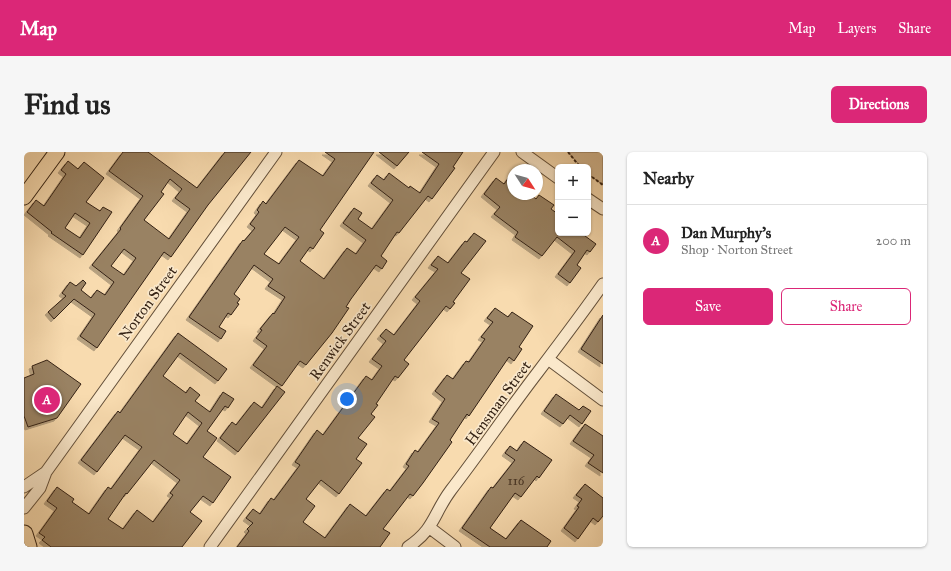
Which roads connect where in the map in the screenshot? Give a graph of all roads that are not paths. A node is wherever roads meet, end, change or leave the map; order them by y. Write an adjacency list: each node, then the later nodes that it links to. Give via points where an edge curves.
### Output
1 (46, 152): 7 (main road)
2 (57, 152): 8 (main road)
3 (276, 152): 14 (street, Norton Street)
4 (494, 152): 21 (street, Renwick Street)
5 (522, 152): 6 (street)
6 (555, 176)
7 (24, 182)
8 (24, 197)
9 (591, 200): 10 (street)
10 (603, 209)
11 (603, 284): 12 (street, Hensman Street)
12 (548, 359): 13 (street); 17 (street, Hensman Street, via 450,492)
13 (603, 400)
14 (46, 472): 15 (street, Norton Street); 16 (street, Norton Street, via 40,488)
15 (24, 487)
16 (24, 508)
17 (430, 528): 19 (street, Hensman Street); 23 (street)
18 (24, 534): 20 (highway)
19 (418, 543): 22 (street, Hensman Street)
20 (28, 547)
21 (210, 547)
22 (408, 547)
23 (455, 547)

